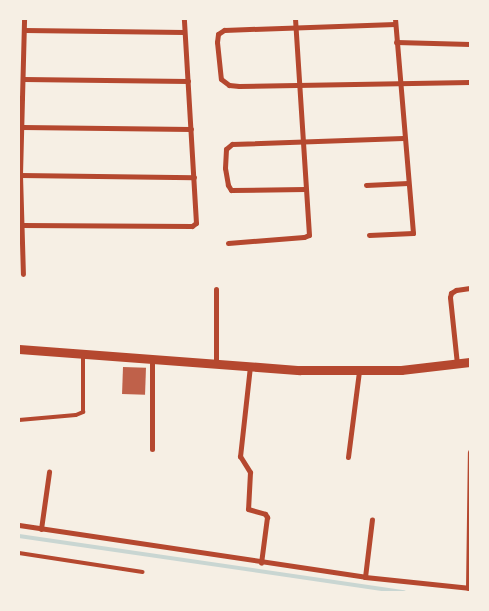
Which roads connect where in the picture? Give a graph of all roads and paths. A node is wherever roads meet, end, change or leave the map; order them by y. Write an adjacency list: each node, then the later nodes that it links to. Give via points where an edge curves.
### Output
1 (24, 19): 6 (street)
2 (184, 19): 7 (street)
3 (295, 19): 5 (street)
4 (395, 22): 5 (street); 8 (street)
5 (295, 27): 14 (street); 14 (street, via 221,31 218,34 218,56 221,79 229,85)
6 (24, 30): 7 (street); 10 (street)
7 (184, 32): 11 (street)
8 (396, 42): 9 (street); 13 (street)
9 (470, 44)
10 (23, 79): 11 (street); 15 (street)
11 (188, 81): 17 (street)
12 (470, 82): 13 (street)
13 (400, 83): 14 (street); 18 (street)
14 (299, 86): 19 (street)
15 (20, 98): 16 (street)
16 (22, 127): 17 (street); 20 (street)
17 (191, 129): 21 (street)
18 (403, 138): 19 (street); 22 (street)
19 (302, 140): 24 (street); 24 (street, via 232,144 225,152 225,168 228,185 234,191)
20 (20, 175): 21 (street); 25 (street)
21 (194, 177): 25 (street, via 194,225)
22 (408, 184): 23 (street); 26 (street, via 412,232)
23 (366, 185)
24 (305, 189): 27 (street, via 308,236)
25 (21, 225): 28 (street)
26 (369, 235)
27 (228, 242)
28 (24, 274)
29 (470, 288): 36 (street, via 451,292 450,297)
30 (216, 289): 35 (street)
31 (19, 349): 32 (street)
32 (82, 355): 33 (street); 39 (lane, via 82,412)
33 (152, 359): 35 (street); 40 (street)
34 (470, 362): 36 (street)
35 (216, 363): 37 (street)
36 (457, 364): 38 (street)
37 (250, 366): 38 (street); 48 (street, via 240,456 250,472 248,508 267,517)
38 (360, 371): 42 (street)
39 (19, 420)
40 (152, 449)
41 (470, 452): 51 (street)
42 (348, 457)
43 (49, 472): 46 (street)
44 (372, 519): 50 (street)
45 (19, 526): 46 (street)
46 (41, 529): 48 (street)
47 (19, 553): 49 (lane)
48 (261, 563): 50 (street)
49 (143, 572)
50 (366, 578): 51 (street)
51 (469, 588)

